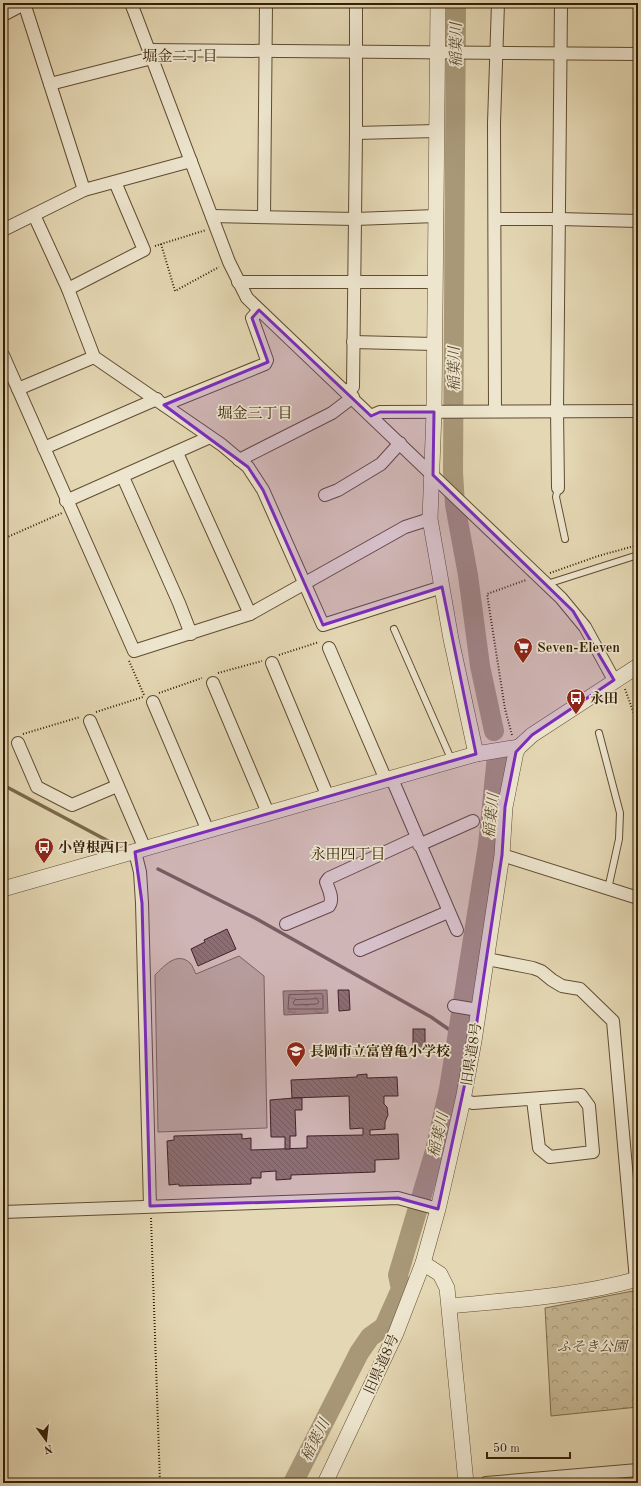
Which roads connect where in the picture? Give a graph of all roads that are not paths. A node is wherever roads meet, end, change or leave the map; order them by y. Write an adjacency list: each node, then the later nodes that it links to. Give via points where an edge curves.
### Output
1 (132, 3): 14 (street)
2 (266, 3): 9 (street)
3 (356, 3): 10 (street)
4 (438, 3): 11 (street)
5 (498, 3): 12 (street)
6 (561, 3): 13 (street)
7 (24, 4): 8 (street); 16 (street)
8 (3, 15)
9 (266, 51): 10 (street); 14 (street); 24 (street)
10 (356, 51): 11 (street); 18 (street)
11 (438, 52): 12 (street); 17 (street)
12 (497, 52): 13 (street); 27 (street, via 494,123)
13 (561, 53): 15 (street); 26 (street)
14 (151, 54): 16 (street); 19 (street)
15 (638, 54)
16 (50, 84): 21 (street)
17 (436, 131): 18 (street); 23 (street)
18 (356, 133): 25 (street)
19 (191, 161): 20 (street); 29 (street)
20 (115, 182): 21 (street); 34 (street, via 144,250)
21 (84, 190): 22 (street)
22 (34, 215): 30 (street); 34 (street)
23 (436, 216): 25 (street); 33 (street)
24 (264, 217): 25 (street); 29 (street)
25 (355, 218): 32 (street)
26 (559, 219): 27 (street); 28 (street); 43 (street)
27 (495, 220): 44 (street)
28 (638, 221)
29 (214, 222): 31 (street)
30 (3, 230)
31 (238, 282): 32 (street); 35 (street, via 247,298)
32 (354, 282): 33 (street); 36 (street)
33 (435, 282): 37 (street)
34 (68, 290): 39 (street)
35 (259, 310): 41 (street); 42 (street, via 252,318 267,360 265,364)
36 (353, 342): 37 (street); 41 (street, via 353,387)
37 (434, 344): 46 (street)
38 (3, 355): 40 (street)
39 (94, 356): 40 (street); 42 (street)
40 (18, 389): 50 (street)
41 (349, 394): 47 (street); 52 (street, via 332,413)
42 (160, 402): 48 (street); 50 (street)
43 (557, 410): 44 (street); 45 (street); 55 (street)
44 (495, 411): 46 (street)
45 (638, 411)
46 (434, 412): 47 (street, via 380,412); 53 (street)
47 (371, 416): 49 (street)
48 (210, 437): 51 (street); 52 (street)
49 (400, 443): 53 (street); 56 (street, via 381,464 338,490)
50 (44, 448): 57 (street)
51 (177, 453): 54 (street); 64 (street)
52 (239, 460): 62 (street, via 248,467 264,490)
53 (433, 475): 58 (street); 61 (street)
54 (123, 477): 57 (street); 66 (street)
55 (558, 488): 59 (lane, via 556,497)
56 (324, 495)
57 (68, 505): 66 (street, via 134,651)
58 (430, 519): 62 (street, via 405,527); 63 (street)
59 (565, 539)
60 (638, 555): 61 (lane)
61 (542, 580): 71 (street, via 573,611)
62 (303, 583): 63 (street, via 323,625); 64 (street)
63 (442, 587): 77 (street)
64 (250, 614): 66 (street)
65 (394, 629): 78 (lane)
66 (191, 634)
67 (329, 648): 79 (street)
68 (271, 660): 81 (street)
69 (638, 666): 71 (street, 旧県道8号)
70 (212, 678): 82 (street)
71 (617, 679): 76 (street, 旧県道8号, via 532,735)
72 (153, 697): 84 (street)
73 (88, 717): 80 (street)
74 (599, 733): 89 (lane, via 620,813 619,839)
75 (20, 738): 80 (street, via 37,787 72,805)
76 (515, 741): 77 (street); 87 (street, 旧県道8号, via 505,807)
77 (476, 754): 78 (street)
78 (452, 762): 79 (street)
79 (389, 779): 81 (street); 85 (street)
80 (117, 786): 86 (street)
81 (328, 797): 82 (street)
82 (268, 813): 84 (street)
83 (473, 821): 85 (street)
84 (208, 831): 86 (street)
85 (418, 842): 91 (street); 92 (street, via 328,878 326,882 331,897 329,906)
86 (140, 851): 88 (street); 100 (street)
87 (502, 855): 89 (street); 95 (street, 旧県道8号)
88 (3, 889)
89 (608, 889): 90 (street)
90 (638, 898)
91 (448, 912): 93 (street); 94 (street)
92 (286, 924)
93 (457, 930)
94 (360, 950)
95 (487, 959): 97 (street, 旧県道8号); 104 (street, via 533,968 562,986 580,989 613,1021)
96 (454, 1006): 97 (street)
97 (476, 1009): 98 (street, 旧県道8号)
98 (463, 1100): 99 (street, via 473,1103); 101 (street, 旧県道8号)
99 (533, 1100): 99 (street, via 539,1148 546,1156 592,1152 589,1106 585,1098 575,1095)
100 (150, 1206): 101 (street, via 398,1198); 102 (street)
101 (438, 1209): 103 (street, 旧県道8号)
102 (3, 1212)
103 (423, 1262): 105 (street, via 445,1280); 107 (street, 旧県道8号, via 396,1333)
104 (637, 1280): 105 (street, via 561,1295)
105 (450, 1306): 108 (street)
106 (638, 1470): 109 (street)
107 (325, 1483)
108 (466, 1483)
109 (486, 1483)

